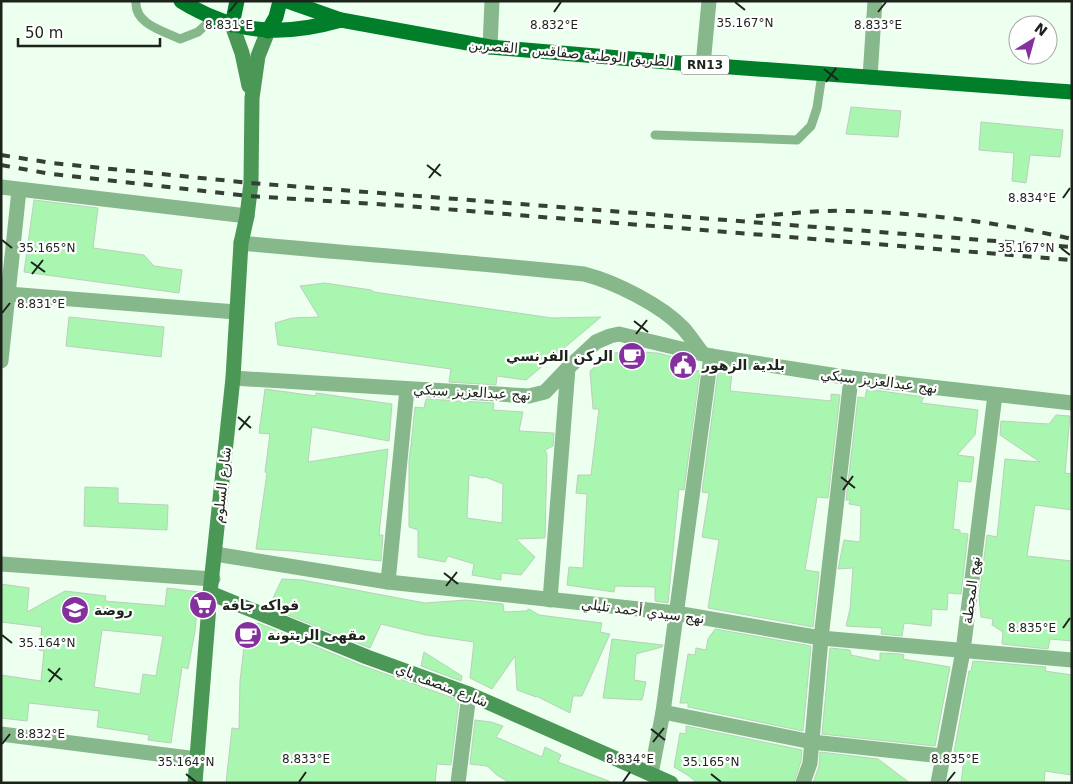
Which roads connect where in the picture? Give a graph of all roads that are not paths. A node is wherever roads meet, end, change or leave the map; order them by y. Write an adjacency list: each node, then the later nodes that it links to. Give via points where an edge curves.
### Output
1 (136, 1): 9 (lane, via 136,8 147,25 180,39 198,32)
2 (182, 1): 9 (main road, الطريق الوطنية صفاقس - القصرين)
3 (237, 1): 11 (main road)
4 (280, 1): 12 (main road)
5 (287, 1): 10 (main road, الطريق الوطنية صفاقس - القصرين)
6 (492, 1): 13 (street)
7 (709, 1): 14 (street)
8 (875, 1): 16 (street)
9 (213, 18): 11 (main road, الطريق الوطنية صفاقس - القصرين)
10 (341, 20): 12 (main road, الطريق الوطنية صفاقس - القصرين, via 301,30); 13 (main road, الطريق الوطنية صفاقس - القصرين / RN13)
11 (232, 25): 12 (main road, الطريق الوطنية صفاقس - القصرين); 18 (street, شارع السلوم)
12 (268, 31): 18 (street, شارع السلوم, via 258,56)
13 (490, 47): 14 (main road, الطريق الوطنية صفاقس - القصرين / RN13)
14 (703, 65): 15 (main road, الطريق الوطنية صفاقس - القصرين / RN13)
15 (822, 74): 16 (main road, الطريق الوطنية صفاقس - القصرين / RN13); 19 (lane, via 811,126 797,140)
16 (870, 77): 17 (main road, الطريق الوطنية صفاقس - القصرين / RN13)
17 (1072, 92)
18 (252, 98): 22 (street, شارع السلوم, via 251,183)
19 (655, 135)
20 (1, 187): 21 (street)
21 (19, 190): 22 (street); 24 (street)
22 (247, 216): 23 (street, شارع السلوم)
23 (241, 243): 25 (street, شارع السلوم); 26 (street, via 482,263 597,277 626,289 667,315)
24 (6, 288): 25 (street); 27 (street)
25 (236, 312): 29 (street, شارع السلوم)
26 (706, 355): 28 (street, نهج عبدالعزيز سبكي, via 619,334 596,342); 30 (street, نهج عبدالعزيز سبكي); 39 (street)
27 (1, 361)
28 (568, 368): 31 (street, نهج عبدالعزيز سبكي, via 545,392 529,396); 38 (street)
29 (233, 378): 31 (street, نهج عبدالعزيز سبكي); 34 (street, شارع السلوم)
30 (851, 378): 32 (street, نهج عبدالعزيز سبكي); 40 (street)
31 (407, 389): 36 (street)
32 (995, 395): 33 (street, نهج عبدالعزيز سبكي); 41 (street, نهج المحطة)
33 (1072, 403)
34 (215, 554): 36 (street, نهج سيدي أحمد تليلي); 37 (street, شارع السلوم)
35 (1, 564): 37 (street)
36 (388, 582): 38 (street, نهج سيدي أحمد تليلي)
37 (212, 586): 43 (street, شارع منصف باي, via 367,657); 48 (street, شارع السلوم)
38 (550, 600): 39 (street, نهج سيدي أحمد تليلي)
39 (676, 613): 40 (street, نهج سيدي أحمد تليلي); 44 (street)
40 (821, 638): 41 (street, نهج سيدي أحمد تليلي); 46 (street)
41 (963, 651): 42 (street, نهج سيدي أحمد تليلي); 47 (street, نهج المحطة)
42 (1072, 660)
43 (469, 694): 49 (street, شارع منصف باي); 51 (street)
44 (663, 712): 46 (street); 49 (street)
45 (1, 734): 48 (street)
46 (812, 742): 47 (street); 53 (street, via 810,763)
47 (942, 756): 54 (street, نهج المحطة)
48 (197, 759): 50 (street, شارع السلوم)
49 (651, 774): 52 (street, شارع منصف باي)
50 (195, 783)
51 (458, 783)
52 (671, 783)
53 (803, 783)
54 (938, 783)

